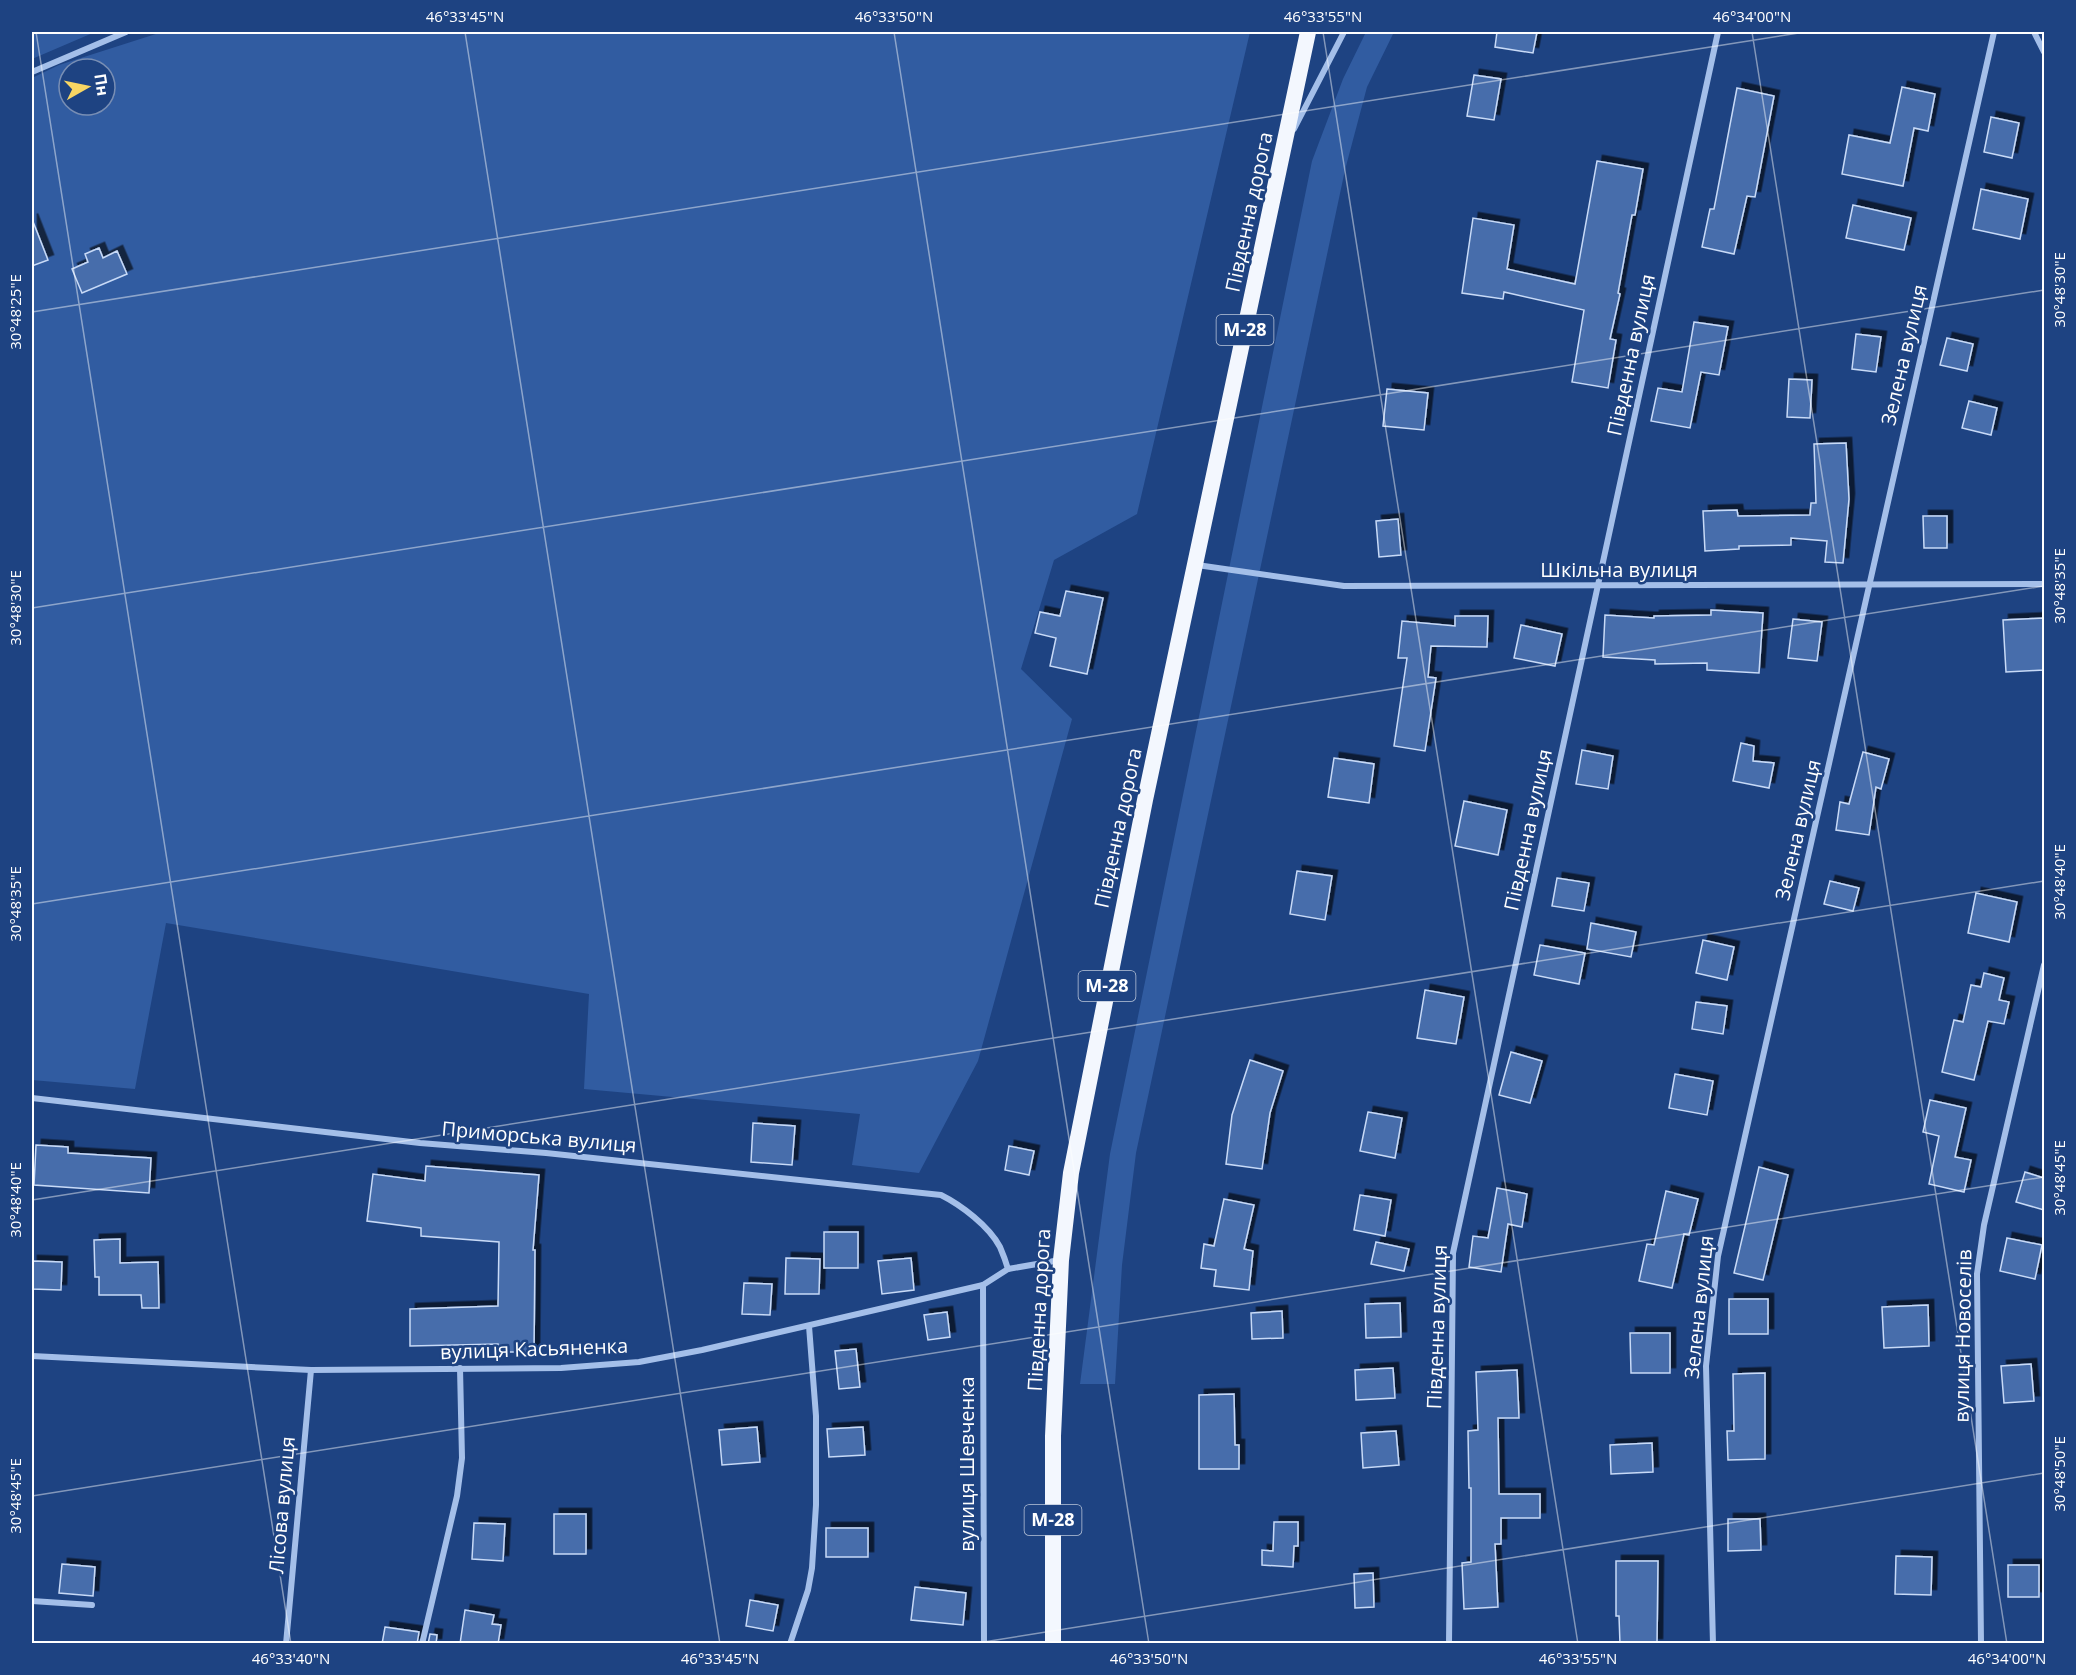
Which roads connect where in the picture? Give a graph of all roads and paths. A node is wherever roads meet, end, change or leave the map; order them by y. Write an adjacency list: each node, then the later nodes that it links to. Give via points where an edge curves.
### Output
1 (126, 32): 8 (street)
2 (1308, 32): 9 (highway, Південна дорога / М-28)
3 (1344, 32): 9 (street)
4 (1718, 32): 13 (street, Південна вулиця)
5 (1994, 32): 12 (street, Зелена вулиця)
6 (2034, 32): 7 (street)
7 (2044, 52)
8 (32, 72)
9 (1283, 150): 10 (highway, Південна дорога / М-28)
10 (1196, 564): 13 (street, Шкільна вулиця, via 1344,586); 16 (highway, Південна дорога / М-28, via 1101,1018 1071,1173)
11 (2044, 584): 12 (street, Шкільна вулиця)
12 (1870, 585): 13 (street, Шкільна вулиця); 31 (street, Зелена вулиця, via 1718,1256 1706,1366)
13 (1598, 587): 30 (street, Південна вулиця, via 1453,1253)
14 (2044, 965): 32 (street, вулиця Новоселів, via 1984,1225 1977,1274)
15 (32, 1098): 17 (street, Приморська вулиця, via 408,1142 941,1195 977,1220 999,1245)
16 (1061, 1260): 17 (street, вулиця Касьяненка); 29 (highway, Південна дорога / М-28, via 1053,1436)
17 (1008, 1269): 18 (street, вулиця Касьяненка)
18 (983, 1285): 19 (street, вулиця Касьяненка); 28 (street, вулиця Шевченка)
19 (809, 1326): 21 (street, вулиця Касьяненка, via 639,1362 561,1368); 27 (street, via 816,1416 816,1505 808,1590)
20 (32, 1356): 22 (street, вулиця Касьяненка)
21 (460, 1368): 22 (street, вулиця Касьяненка); 26 (street, via 462,1458)
22 (311, 1370): 25 (street, Лісова вулиця)
23 (32, 1600): 24 (street)
24 (92, 1605)
25 (285, 1644)
26 (422, 1644)
27 (790, 1644)
28 (984, 1644)
29 (1053, 1644)
30 (1449, 1644)
31 (1713, 1644)
32 (1981, 1644)

